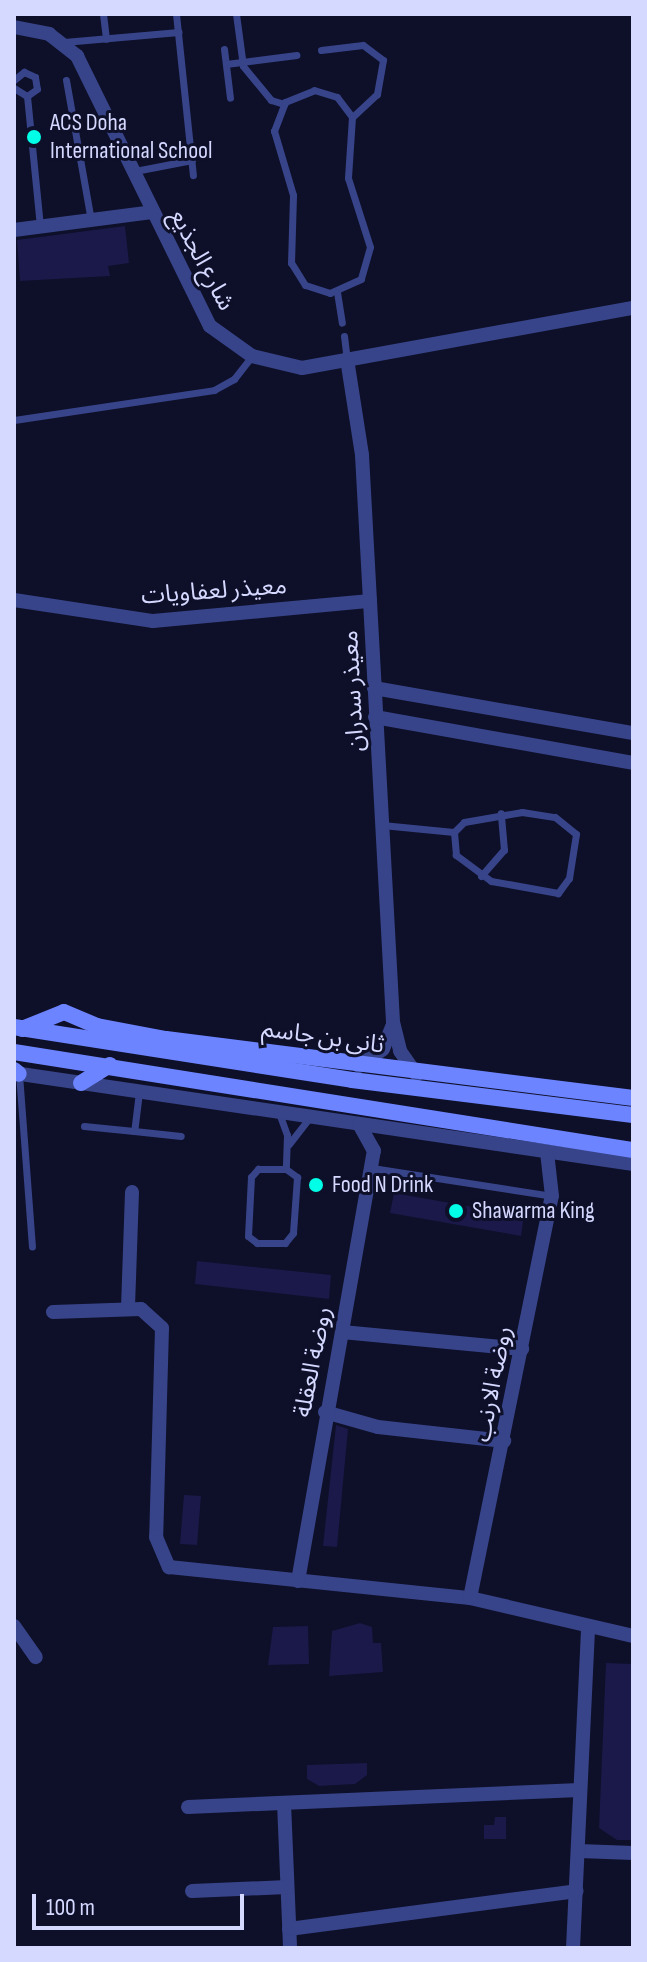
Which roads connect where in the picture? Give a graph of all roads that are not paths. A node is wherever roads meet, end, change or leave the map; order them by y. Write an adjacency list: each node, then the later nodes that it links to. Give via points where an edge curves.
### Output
1 (103, 14): 6 (lane)
2 (176, 14): 5 (lane)
3 (236, 14): 11 (lane)
4 (14, 27): 7 (street)
5 (179, 32): 6 (lane); 20 (lane)
6 (106, 39): 7 (lane)
7 (64, 42): 21 (street, شارع الجذيع, via 87,71)
8 (224, 49): 12 (lane)
9 (321, 50): 19 (lane, via 363,45 383,60 377,94)
10 (296, 55): 11 (lane)
11 (242, 62): 12 (lane); 18 (lane, via 266,95)
12 (226, 64): 17 (lane)
13 (15, 77): 16 (lane, via 35,77 37,89)
14 (66, 80): 24 (lane)
15 (14, 88): 16 (lane)
16 (27, 96): 25 (lane)
17 (230, 98)
18 (284, 104): 19 (lane, via 299,93 322,91 337,97); 27 (lane, via 274,131 293,195 291,263 305,285)
19 (352, 117): 27 (lane, via 348,178 371,255 361,279)
20 (192, 160): 21 (lane); 22 (lane)
21 (133, 172): 23 (street, شارع الجذيع)
22 (193, 175)
23 (152, 212): 24 (street); 31 (street, شارع الجذيع, via 210,326)
24 (91, 220): 25 (street)
25 (40, 226): 26 (street)
26 (14, 230)
27 (337, 292): 29 (lane)
28 (633, 308): 32 (street, شارع الجذيع)
29 (342, 323)
30 (344, 336): 32 (lane)
31 (252, 356): 32 (street, شارع الجذيع, via 293,368); 33 (lane, via 234,379 214,390)
32 (347, 359): 35 (street, معيذر سدران, via 362,455)
33 (14, 420)
34 (14, 600): 35 (street, معيذر لعفاويات, via 153,621)
35 (370, 601): 36 (street, معيذر سدران)
36 (374, 688): 37 (street); 39 (street, معيذر سدران)
37 (445, 700): 38 (street); 40 (street)
38 (534, 716): 41 (street); 42 (street)
39 (375, 717): 40 (street); 45 (street, معيذر سدران)
40 (439, 728): 42 (street)
41 (633, 733)
42 (529, 744): 43 (street)
43 (633, 763)
44 (501, 813): 46 (lane, via 472,818); 47 (lane, via 504,850); 47 (lane, via 555,817 571,826 577,843 569,878 558,893 547,895)
45 (382, 825): 46 (lane); 48 (street, معيذر سدران)
46 (454, 832): 47 (lane, via 456,855)
47 (480, 877)
48 (393, 1022): 52 (street, via 383,1049); 54 (street, معيذر سدران, via 400,1051)
49 (18, 1028): 52 (main road, ثانى بن جاسم, via 64,1012 107,1029); 59 (main road, via 364,1082)
50 (14, 1052): 51 (main road)
51 (110, 1065): 55 (main road); 67 (main road)
52 (359, 1066): 54 (main road, ثانى بن جاسم)
53 (16, 1073): 55 (street); 77 (lane)
54 (417, 1075): 57 (main road, ثانى بن جاسم)
55 (81, 1083): 56 (street)
56 (140, 1089): 58 (street); 64 (lane)
57 (633, 1098)
58 (278, 1112): 60 (street); 66 (lane)
59 (633, 1115)
60 (310, 1117): 61 (street); 66 (lane)
61 (359, 1124): 63 (street); 68 (street)
62 (84, 1126): 64 (lane)
63 (403, 1130): 68 (street); 69 (street)
64 (134, 1131): 65 (lane)
65 (181, 1136)
66 (288, 1146): 73 (lane)
67 (633, 1150)
68 (374, 1151): 72 (street, روضة العقلة)
69 (547, 1152): 70 (street); 74 (street, روضة الارنب)
70 (570, 1156): 71 (street); 74 (street)
71 (633, 1164)
72 (371, 1168): 76 (lane); 80 (street, روضة العقلة)
73 (286, 1169): 73 (lane, via 298,1183 293,1233 285,1243 257,1243 248,1236 251,1177 258,1169)
74 (553, 1178): 76 (street, روضة الارنب)
75 (132, 1192): 78 (street)
76 (552, 1196): 81 (street, روضة الارنب)
77 (32, 1247)
78 (128, 1307): 79 (street); 84 (street, via 153,1315 165,1340 156,1537 162,1560 178,1571)
79 (53, 1312)
80 (342, 1332): 81 (street); 82 (street, روضة العقلة)
81 (522, 1349): 83 (street, روضة الارنب)
82 (325, 1412): 83 (street, via 378,1427); 84 (street, روضة العقلة)
83 (504, 1441): 85 (street, روضة الارنب)
84 (298, 1581): 85 (street)
85 (470, 1598): 87 (street)
86 (14, 1626): 89 (street)
87 (588, 1629): 88 (street); 90 (street)
88 (633, 1636)
89 (36, 1657)
90 (580, 1790): 91 (street); 93 (street)
91 (284, 1803): 92 (street); 95 (street)
92 (188, 1807)
93 (579, 1851): 94 (street); 97 (street)
94 (633, 1853)
95 (287, 1887): 96 (street); 98 (street)
96 (192, 1891)
97 (576, 1891): 98 (street); 100 (street)
98 (289, 1929): 99 (street)
99 (290, 1948)
100 (573, 1948)

